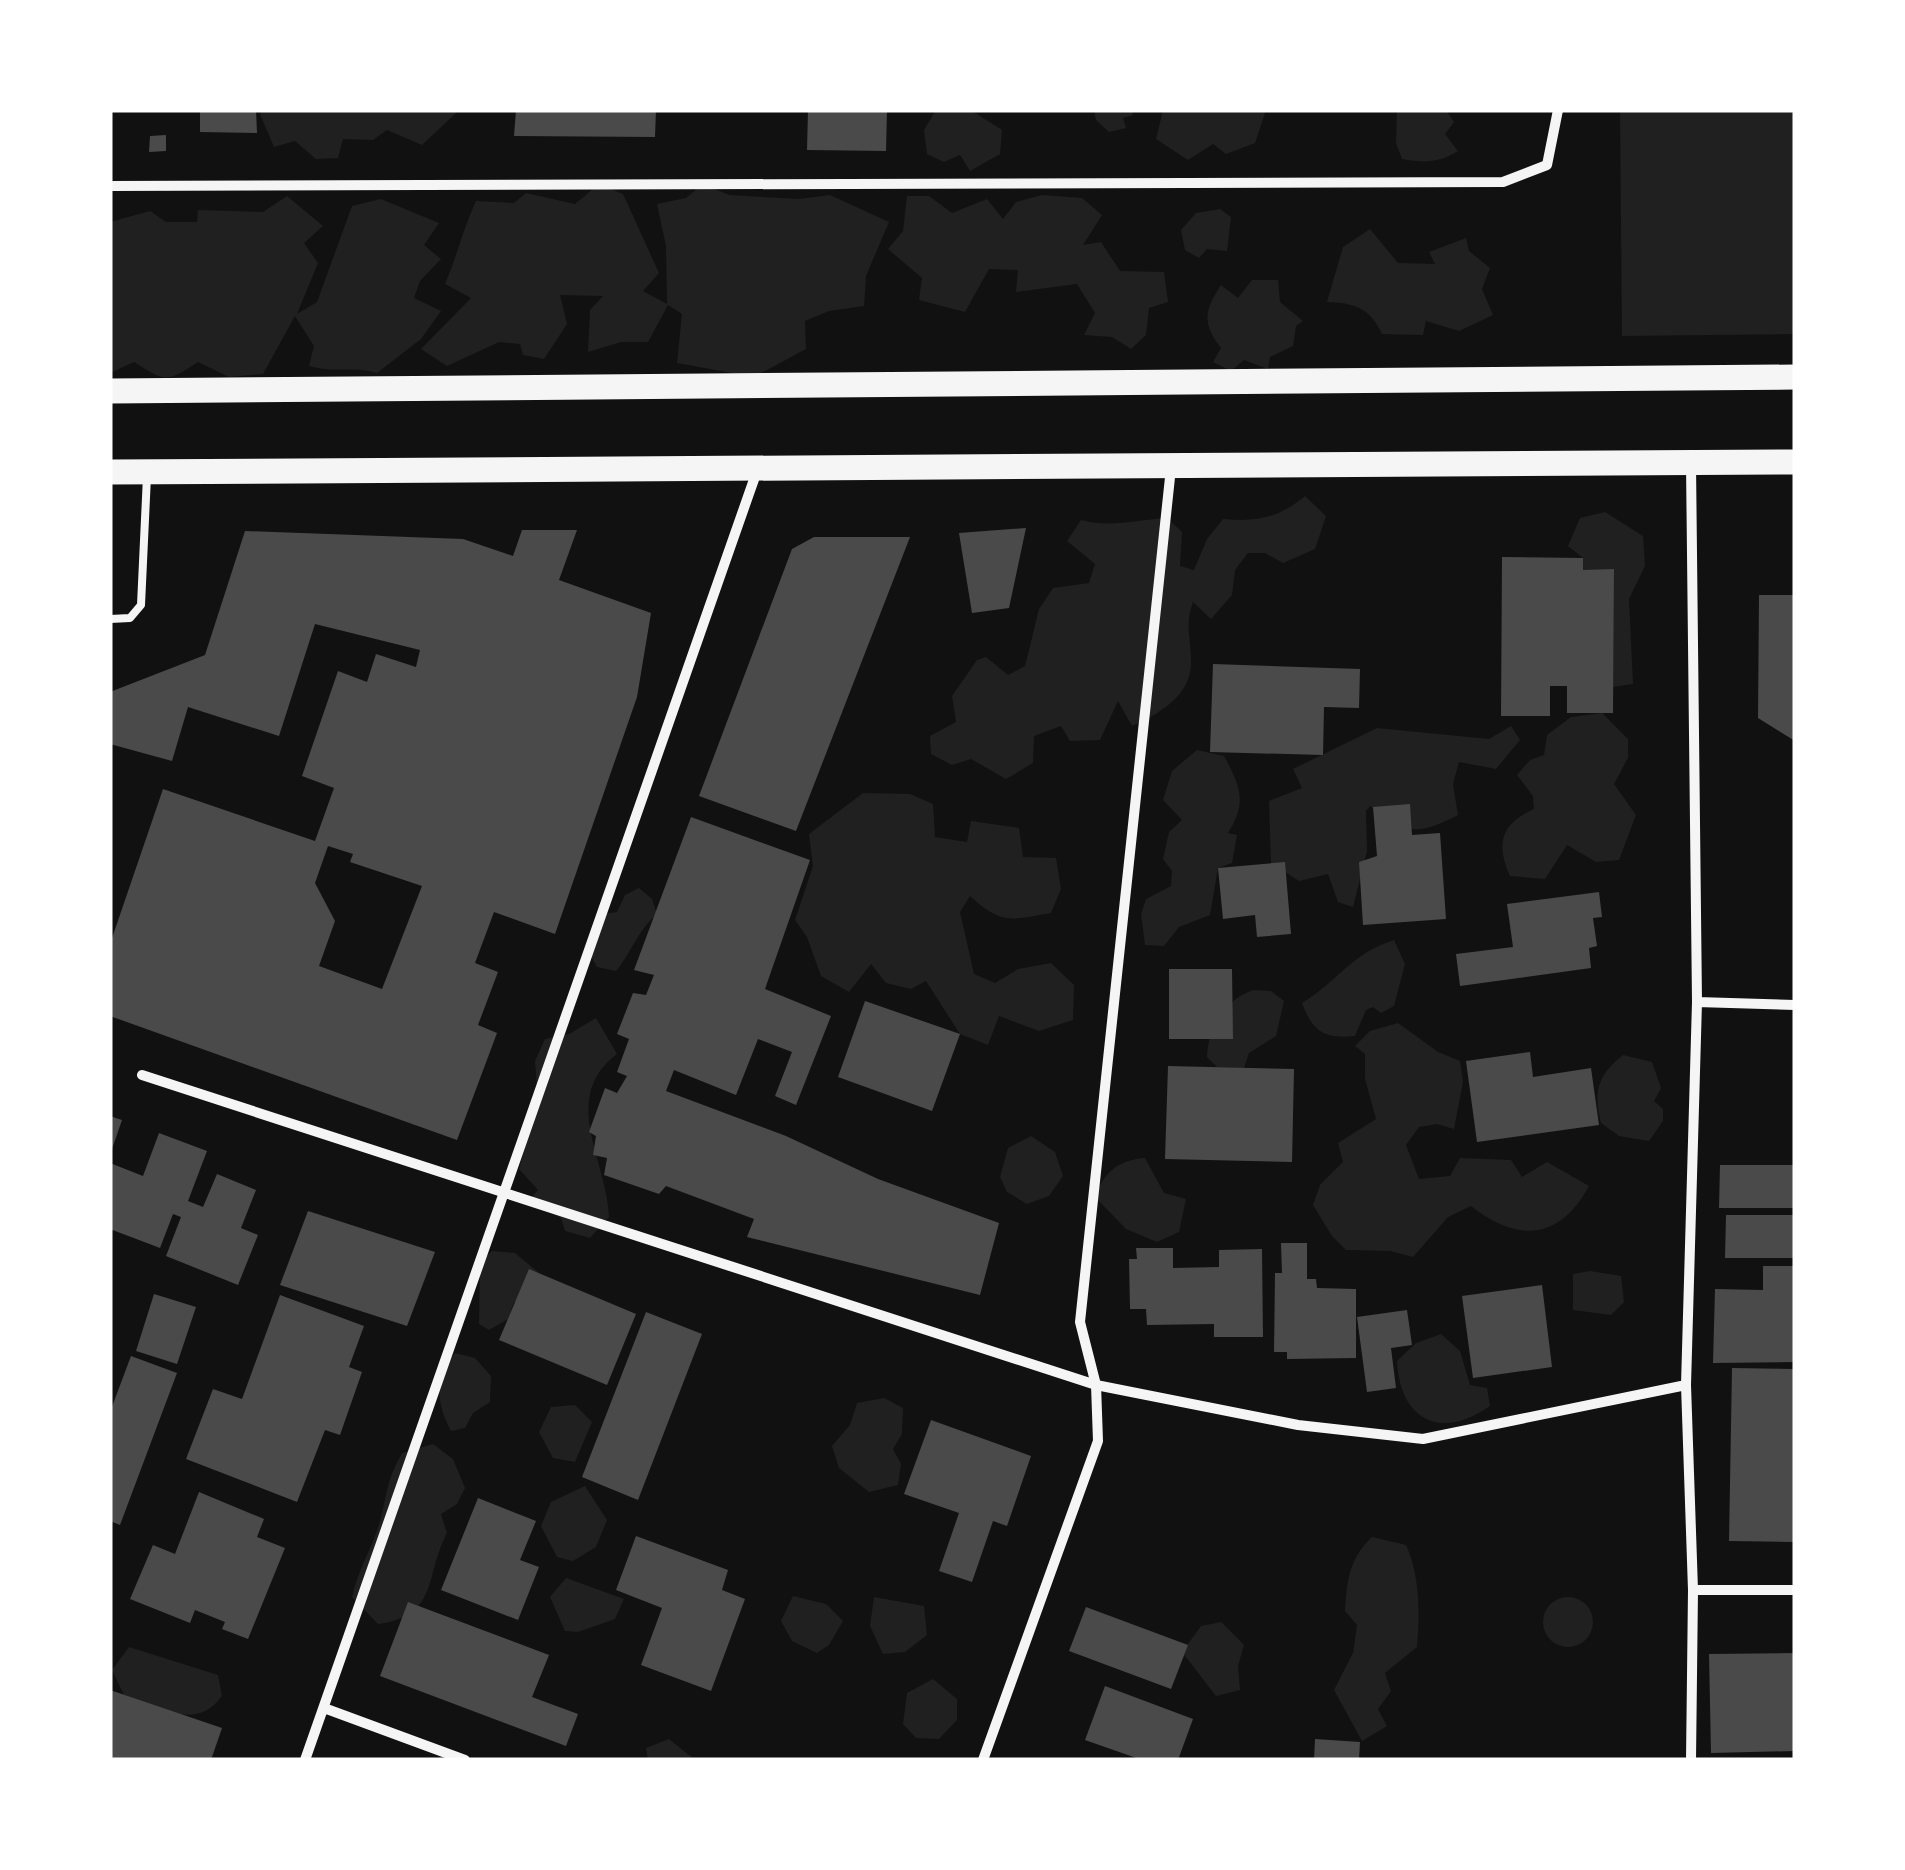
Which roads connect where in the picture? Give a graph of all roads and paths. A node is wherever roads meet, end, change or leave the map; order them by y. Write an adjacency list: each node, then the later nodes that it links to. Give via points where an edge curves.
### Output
1 (1558, 110): 2 (street, via 1548,165 1503,182)
2 (110, 186)
3 (1795, 377): 4 (main road)
4 (110, 392)
5 (1795, 462): 7 (main road)
6 (1171, 464): 7 (main road); 8 (main road); 16 (street, via 1080,1322)
7 (1691, 464): 12 (street)
8 (758, 467): 10 (main road); 15 (street)
9 (110, 472): 10 (main road)
10 (148, 472): 11 (lane, via 141,604 130,618)
11 (110, 619)
12 (1697, 1002): 13 (street); 17 (street)
13 (1795, 1005)
14 (142, 1076): 15 (street)
15 (504, 1194): 16 (street); 20 (street)
16 (1096, 1384): 17 (street, via 1298,1425 1424,1439); 23 (street, via 1098,1441)
17 (1686, 1385): 18 (street)
18 (1693, 1590): 19 (street); 24 (street)
19 (1795, 1590)
20 (324, 1708): 21 (street); 22 (street)
21 (305, 1760)
22 (465, 1760)
23 (983, 1760)
24 (1691, 1760)

